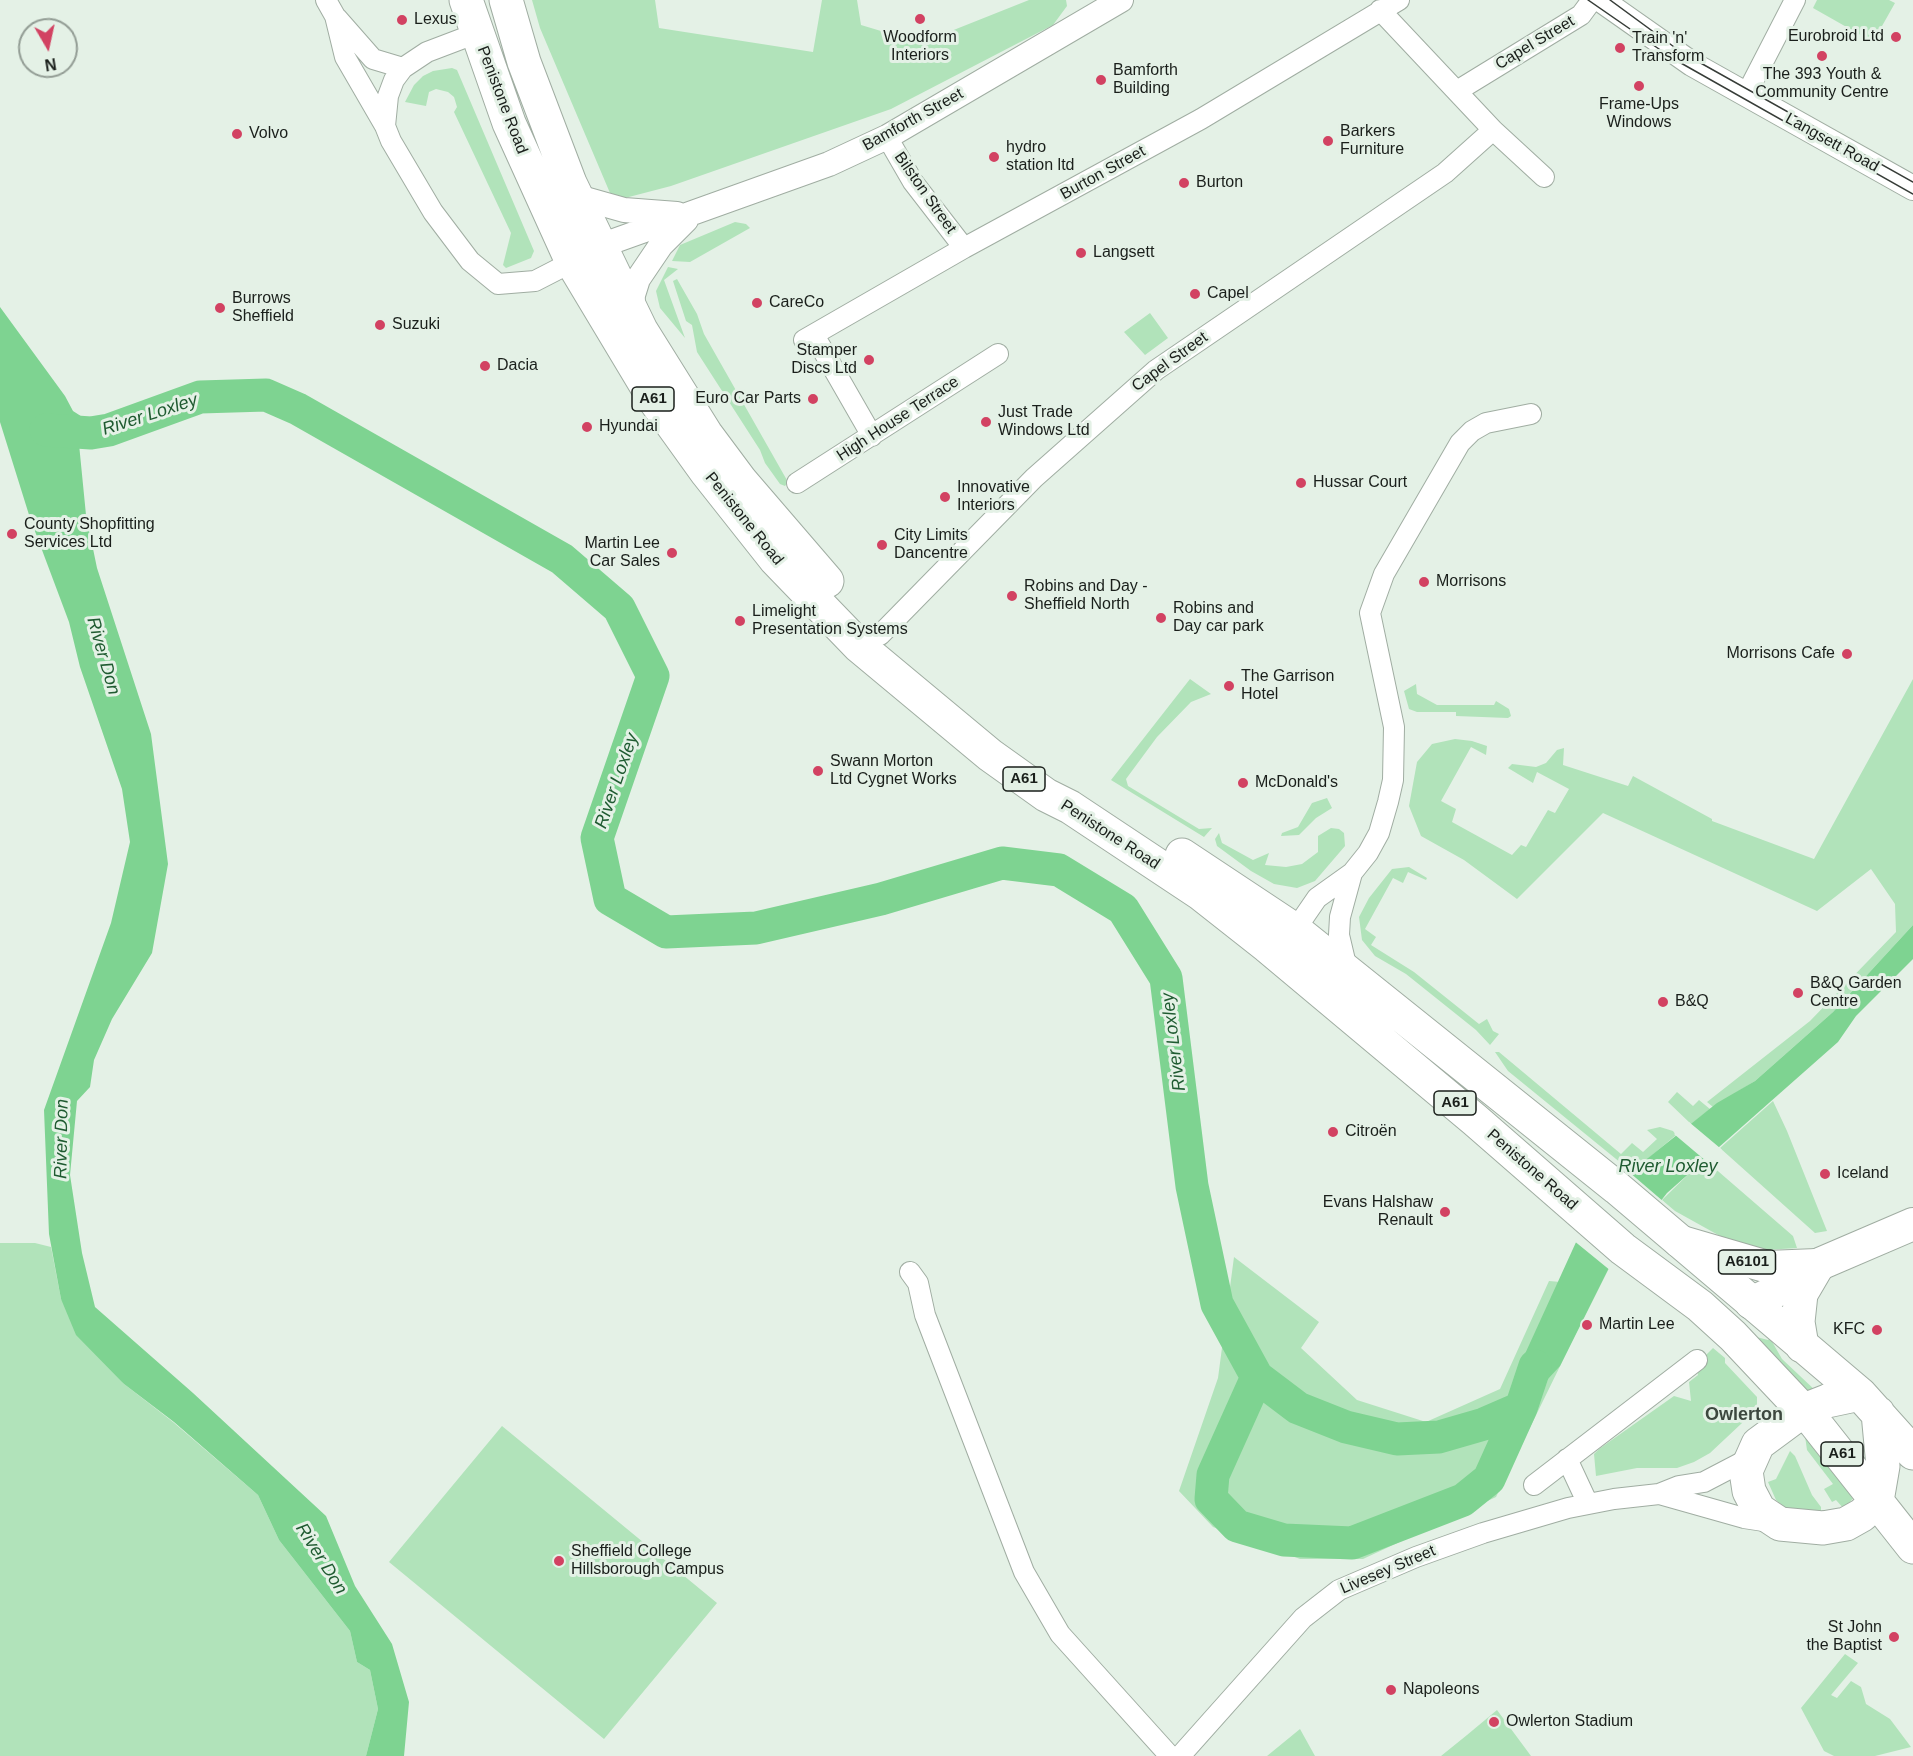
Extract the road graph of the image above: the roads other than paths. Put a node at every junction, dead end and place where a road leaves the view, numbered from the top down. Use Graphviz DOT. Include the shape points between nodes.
graph roads {
  1 [pos="466,0"];
  2 [pos="506,0"];
  3 [pos="1399,0"];
  4 [pos="1795,0"];
  5 [pos="1603,1"];
  6 [pos="1111,3"];
  7 [pos="330,8"];
  8 [pos="1380,10"];
  9 [pos="477,33"];
  10 [pos="519,48"];
  11 [pos="403,68"];
  12 [pos="1457,91"];
  13 [pos="1746,95"];
  14 [pos="385,126"];
  15 [pos="1493,130"];
  16 [pos="886,137"];
  17 [pos="1544,177"];
  18 [pos="1912,185"];
  19 [pos="578,198"];
  20 [pos="692,214"];
  21 [pos="600,246"];
  22 [pos="964,248"];
  23 [pos="561,268"];
  24 [pos="632,313"];
  25 [pos="998,354"];
  26 [pos="1531,414"];
  27 [pos="872,436"];
  28 [pos="797,483"];
  29 [pos="880,635"];
  30 [pos="1352,873"];
  31 [pos="1295,930"];
  32 [pos="1338,985"];
  33 [pos="1913,1224"];
  34 [pos="1678,1240"];
  35 [pos="1818,1265"];
  36 [pos="910,1272"];
  37 [pos="1751,1303"];
  38 [pos="1700,1306"];
  39 [pos="1802,1346"];
  40 [pos="1696,1360"];
  41 [pos="1804,1410"];
  42 [pos="1891,1425"];
  43 [pos="1750,1458"];
  44 [pos="1567,1459"];
  45 [pos="1534,1485"];
  46 [pos="1659,1494"];
  47 [pos="1877,1501"];
  48 [pos="1587,1504"];
  49 [pos="1780,1524"];
  50 [pos="1913,1547"];
  51 [pos="1170,1756"];
  52 [pos="1180,1756"];
  1 -- 9 [label="highway, Penistone Road / A61"];
  2 -- 10 [label="highway, Penistone Road / A61"];
  3 -- 8 [label="street, Burton Street"];
  4 -- 13 [label="street"];
  5 -- 12 [label="street, Capel Street"];
  5 -- 13 [label="street, Langsett Road" via="1657,42"];
  6 -- 16 [label="street, Bamforth Street"];
  7 -- 11 [label="street" via="373,59"];
  7 -- 14 [label="street" via="345,57"];
  8 -- 12 [label="street"];
  8 -- 22 [label="street, Burton Street" via="1201,119"];
  9 -- 10 [label="highway"];
  9 -- 11 [label="street" via="427,52"];
  9 -- 23 [label="highway, Penistone Road / A61"];
  10 -- 19 [label="highway, Penistone Road / A61"];
  11 -- 14 [label="street" via="388,96"];
  12 -- 15 [label="street"];
  13 -- 18 [label="street, Langsett Road"];
  14 -- 23 [label="street" via="433,212 459,249 492,280 498,284 535,281"];
  15 -- 17 [label="street"];
  15 -- 29 [label="street, Capel Street" via="1445,173 1156,370 1034,478"];
  16 -- 20 [label="street, Bamforth Street" via="829,164"];
  16 -- 22 [label="street, Bilston Street" via="913,182"];
  19 -- 20 [label="street, Bamforth Street" via="624,210"];
  19 -- 21 [label="highway, Penistone Road / A61"];
  20 -- 21 [label="street, Bamforth Street"];
  20 -- 24 [label="street, Bamforth Street" via="650,260 633,295"];
  21 -- 23 [label="highway"];
  21 -- 24 [label="highway, Penistone Road / A61"];
  22 -- 27 [label="street, Burton Street" via="809,337"];
  23 -- 32 [label="highway, Penistone Road / A61" via="706,473 775,559 859,646 990,755 1046,795 1070,807"];
  24 -- 29 [label="highway, Penistone Road / A61" via="706,434 741,481 808,562"];
  25 -- 27 [label="street, High House Terrace"];
  26 -- 30 [label="street" via="1486,423 1460,443 1377,592 1370,613 1393,713 1393,780 1379,833"];
  27 -- 28 [label="street, High House Terrace"];
  29 -- 31 [label="highway, Penistone Road / A61" via="950,698 1028,757"];
  30 -- 31 [label="street" via="1317,898"];
  30 -- 32 [label="street" via="1342,909"];
  31 -- 32 [label="highway" via="1295,947 1316,971"];
  32 -- 34 [label="highway, Penistone Road / A61" via="1617,1188"];
  32 -- 38 [label="highway, Penistone Road / A61" via="1590,1221"];
  33 -- 35 [label="main road"];
  34 -- 35 [label="main road, A6101" via="1768,1267"];
  34 -- 37 [label="highway, Penistone Road / A61"];
  35 -- 37 [label="main road, A6101" via="1791,1284"];
  35 -- 39 [label="highway" via="1801,1294 1798,1310"];
  36 -- 51 [label="street" via="918,1283 925,1315 1024,1572 1060,1634"];
  37 -- 38 [label="highway"];
  37 -- 39 [label="highway, Penistone Road / A61"];
  38 -- 41 [label="highway, Penistone Road / A61"];
  39 -- 42 [label="highway, Penistone Road / A61"];
  40 -- 44 [label="street"];
  41 -- 42 [label="highway" via="1827,1401"];
  41 -- 43 [label="highway" via="1770,1432"];
  41 -- 47 [label="highway, Penistone Road / A61"];
  42 -- 47 [label="highway"];
  43 -- 46 [label="street, Livesey Street" via="1716,1478"];
  43 -- 49 [label="highway" via="1746,1471 1752,1498 1759,1510"];
  44 -- 45 [label="street"];
  44 -- 48 [label="street"];
  46 -- 48 [label="street, Livesey Street"];
  46 -- 49 [label="street, Livesey Street"];
  47 -- 49 [label="highway" via="1846,1524 1823,1528"];
  47 -- 50 [label="highway, Penistone Road / A61"];
  48 -- 52 [label="street, Livesey Street" via="1451,1544 1339,1590 1303,1618"];
}
